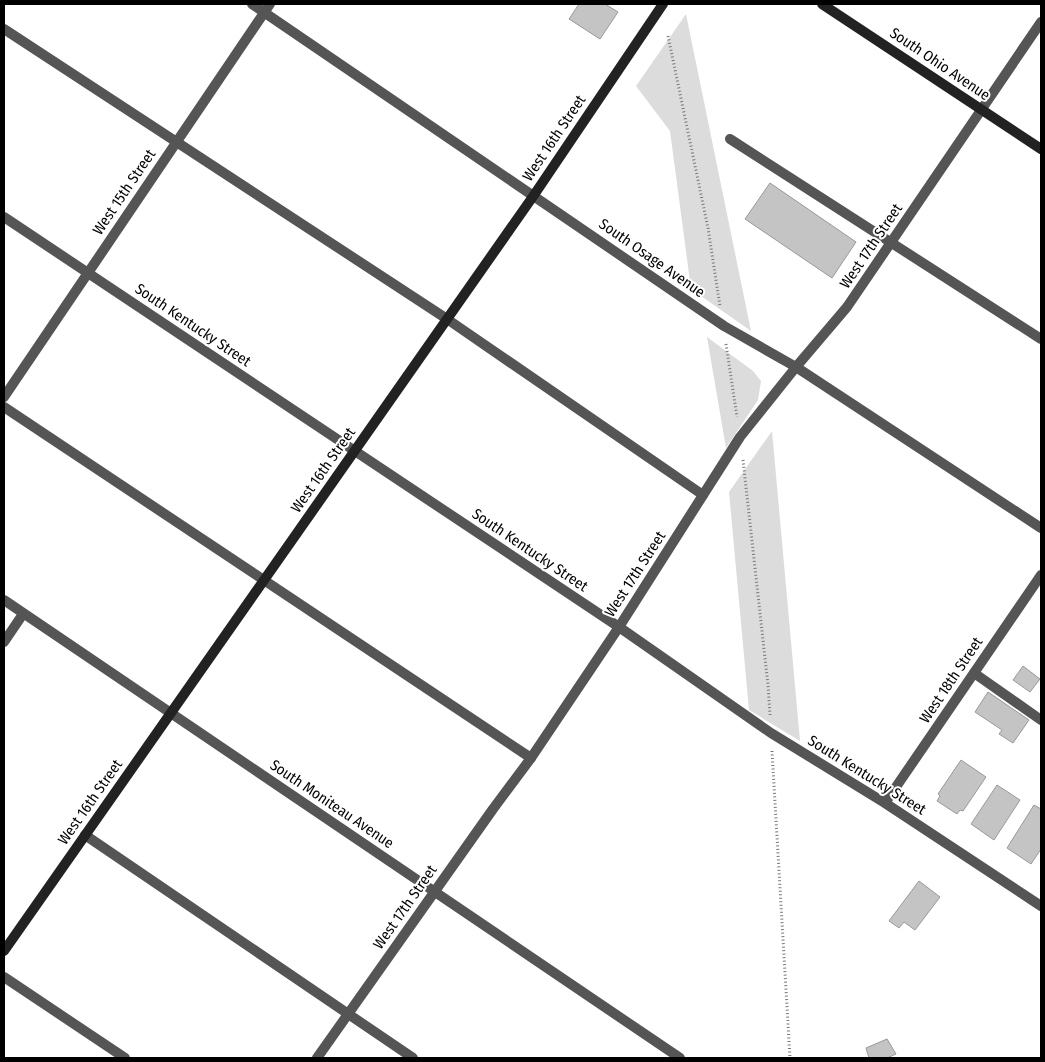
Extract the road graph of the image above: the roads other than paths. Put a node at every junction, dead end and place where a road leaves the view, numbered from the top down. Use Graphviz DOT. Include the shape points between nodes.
graph roads {
  1 [pos="252,4"];
  2 [pos="663,4"];
  3 [pos="822,4"];
  4 [pos="268,8"];
  5 [pos="1041,22"];
  6 [pos="4,29"];
  7 [pos="982,110"];
  8 [pos="730,139"];
  9 [pos="176,142"];
  10 [pos="1041,149"];
  11 [pos="534,195"];
  12 [pos="4,217"];
  13 [pos="891,243"];
  14 [pos="88,273"];
  15 [pos="447,319"];
  16 [pos="1041,339"];
  17 [pos="796,367"];
  18 [pos="4,397"];
  19 [pos="4,407"];
  20 [pos="355,450"];
  21 [pos="703,495"];
  22 [pos="1041,528"];
  23 [pos="1041,574"];
  24 [pos="264,580"];
  25 [pos="4,600"];
  26 [pos="24,614"];
  27 [pos="619,627"];
  28 [pos="4,642"];
  29 [pos="974,673"];
  30 [pos="171,713"];
  31 [pos="1041,720"];
  32 [pos="531,758"];
  33 [pos="885,803"];
  34 [pos="85,835"];
  35 [pos="434,892"];
  36 [pos="1041,906"];
  37 [pos="4,951"];
  38 [pos="4,977"];
  39 [pos="348,1014"];
  40 [pos="125,1058"];
  41 [pos="317,1058"];
  42 [pos="413,1058"];
  43 [pos="680,1058"];
  1 -- 4 [label="street, South Osage Avenue"];
  2 -- 11 [label="main road, West 16th Street"];
  3 -- 7 [label="main road, South Ohio Avenue"];
  4 -- 9 [label="street, West 15th Street"];
  4 -- 11 [label="street, South Osage Avenue"];
  5 -- 7 [label="street, West 17th Street"];
  6 -- 9 [label="street"];
  7 -- 10 [label="main road, South Ohio Avenue"];
  7 -- 13 [label="street, West 17th Street"];
  8 -- 13 [label="street"];
  9 -- 14 [label="street, West 15th Street"];
  9 -- 15 [label="street"];
  11 -- 15 [label="main road, West 16th Street"];
  11 -- 17 [label="street, South Osage Avenue" via="724,326"];
  12 -- 14 [label="street, South Kentucky Street"];
  13 -- 16 [label="street"];
  13 -- 17 [label="street, West 17th Street" via="847,307"];
  14 -- 18 [label="street, West 15th Street"];
  14 -- 20 [label="street, South Kentucky Street"];
  15 -- 20 [label="main road, West 16th Street"];
  15 -- 21 [label="street"];
  17 -- 21 [label="street, West 17th Street" via="740,437"];
  17 -- 22 [label="street, South Osage Avenue"];
  19 -- 24 [label="street"];
  20 -- 24 [label="main road, West 16th Street"];
  20 -- 27 [label="street, South Kentucky Street"];
  21 -- 27 [label="street, West 17th Street"];
  23 -- 29 [label="street, West 18th Street"];
  24 -- 30 [label="main road, West 16th Street"];
  24 -- 32 [label="street"];
  25 -- 26 [label="street, South Moniteau Avenue"];
  26 -- 28 [label="street"];
  26 -- 30 [label="street, South Moniteau Avenue"];
  27 -- 32 [label="street, West 17th Street"];
  27 -- 33 [label="street, South Kentucky Street" via="771,733"];
  29 -- 31 [label="street"];
  29 -- 33 [label="street, West 18th Street"];
  30 -- 34 [label="main road, West 16th Street"];
  30 -- 35 [label="street, South Moniteau Avenue"];
  32 -- 35 [label="street, West 17th Street"];
  33 -- 36 [label="street, South Kentucky Street"];
  34 -- 37 [label="main road, West 16th Street"];
  34 -- 39 [label="street"];
  35 -- 39 [label="street, West 17th Street"];
  35 -- 43 [label="street, South Moniteau Avenue"];
  38 -- 40 [label="street"];
  39 -- 41 [label="street, West 17th Street"];
  39 -- 42 [label="street"];
}
